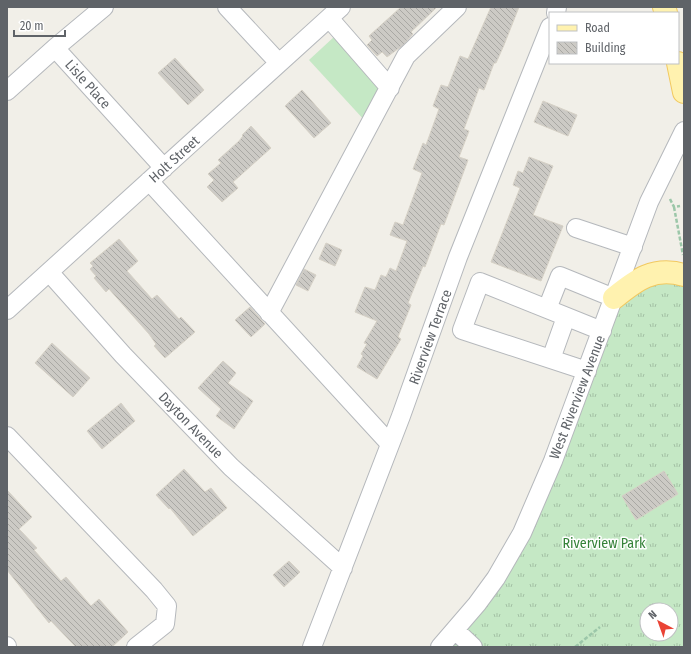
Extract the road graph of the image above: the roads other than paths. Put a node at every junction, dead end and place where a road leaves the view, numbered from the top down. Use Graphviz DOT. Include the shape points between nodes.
graph roads {
  1 [pos="104,7"];
  2 [pos="227,7"];
  3 [pos="457,7"];
  4 [pos="335,13"];
  5 [pos="549,30"];
  6 [pos="55,48"];
  7 [pos="279,64"];
  8 [pos="678,64"];
  9 [pos="390,88"];
  10 [pos="7,92"];
  11 [pos="684,92"];
  12 [pos="684,131"];
  13 [pos="164,168"];
  14 [pos="149,181"];
  15 [pos="576,228"];
  16 [pos="633,247"];
  17 [pos="49,272"];
  18 [pos="684,275"];
  19 [pos="614,298"];
  20 [pos="547,308"];
  21 [pos="7,310"];
  22 [pos="269,313"];
  23 [pos="566,316"];
  24 [pos="602,331"];
  25 [pos="551,359"];
  26 [pos="587,371"];
  27 [pos="7,436"];
  28 [pos="390,444"];
  29 [pos="343,568"];
  30 [pos="455,630"];
  31 [pos="136,647"];
  32 [pos="312,647"];
  33 [pos="440,647"];
  34 [pos="473,647"];
  1 -- 6 [label="street"];
  2 -- 7 [label="street"];
  3 -- 9 [label="street" via="406,56"];
  4 -- 7 [label="street, Holt Street"];
  4 -- 9 [label="street"];
  5 -- 28 [label="street, Riverview Terrace" via="458,257"];
  6 -- 10 [label="street, Lisle Place"];
  6 -- 13 [label="street, Lisle Place"];
  7 -- 13 [label="street, Holt Street"];
  8 -- 11 [label="main road"];
  9 -- 22 [label="street"];
  12 -- 16 [label="street, West Riverview Avenue" via="649,202"];
  13 -- 14 [label="street, Holt Street"];
  14 -- 17 [label="street, Holt Street"];
  14 -- 22 [label="street"];
  15 -- 16 [label="street"];
  16 -- 19 [label="street, West Riverview Avenue"];
  17 -- 21 [label="street, Holt Street"];
  17 -- 29 [label="street, Dayton Avenue" via="123,355 231,467"];
  18 -- 19 [label="main road" via="652,273"];
  19 -- 20 [label="street" via="560,276"];
  19 -- 24 [label="street, West Riverview Avenue"];
  20 -- 23 [label="street"];
  20 -- 25 [label="street" via="480,282 462,330"];
  22 -- 28 [label="street"];
  23 -- 24 [label="street"];
  23 -- 25 [label="street"];
  24 -- 26 [label="street, West Riverview Avenue"];
  25 -- 26 [label="street"];
  26 -- 30 [label="street, West Riverview Avenue" via="539,498 522,533 496,578"];
  27 -- 31 [label="street" via="167,606 165,624"];
  28 -- 29 [label="street, Riverview Terrace"];
  29 -- 32 [label="street, Riverview Terrace"];
  30 -- 33 [label="street, West Riverview Avenue"];
  30 -- 34 [label="street"];
}
